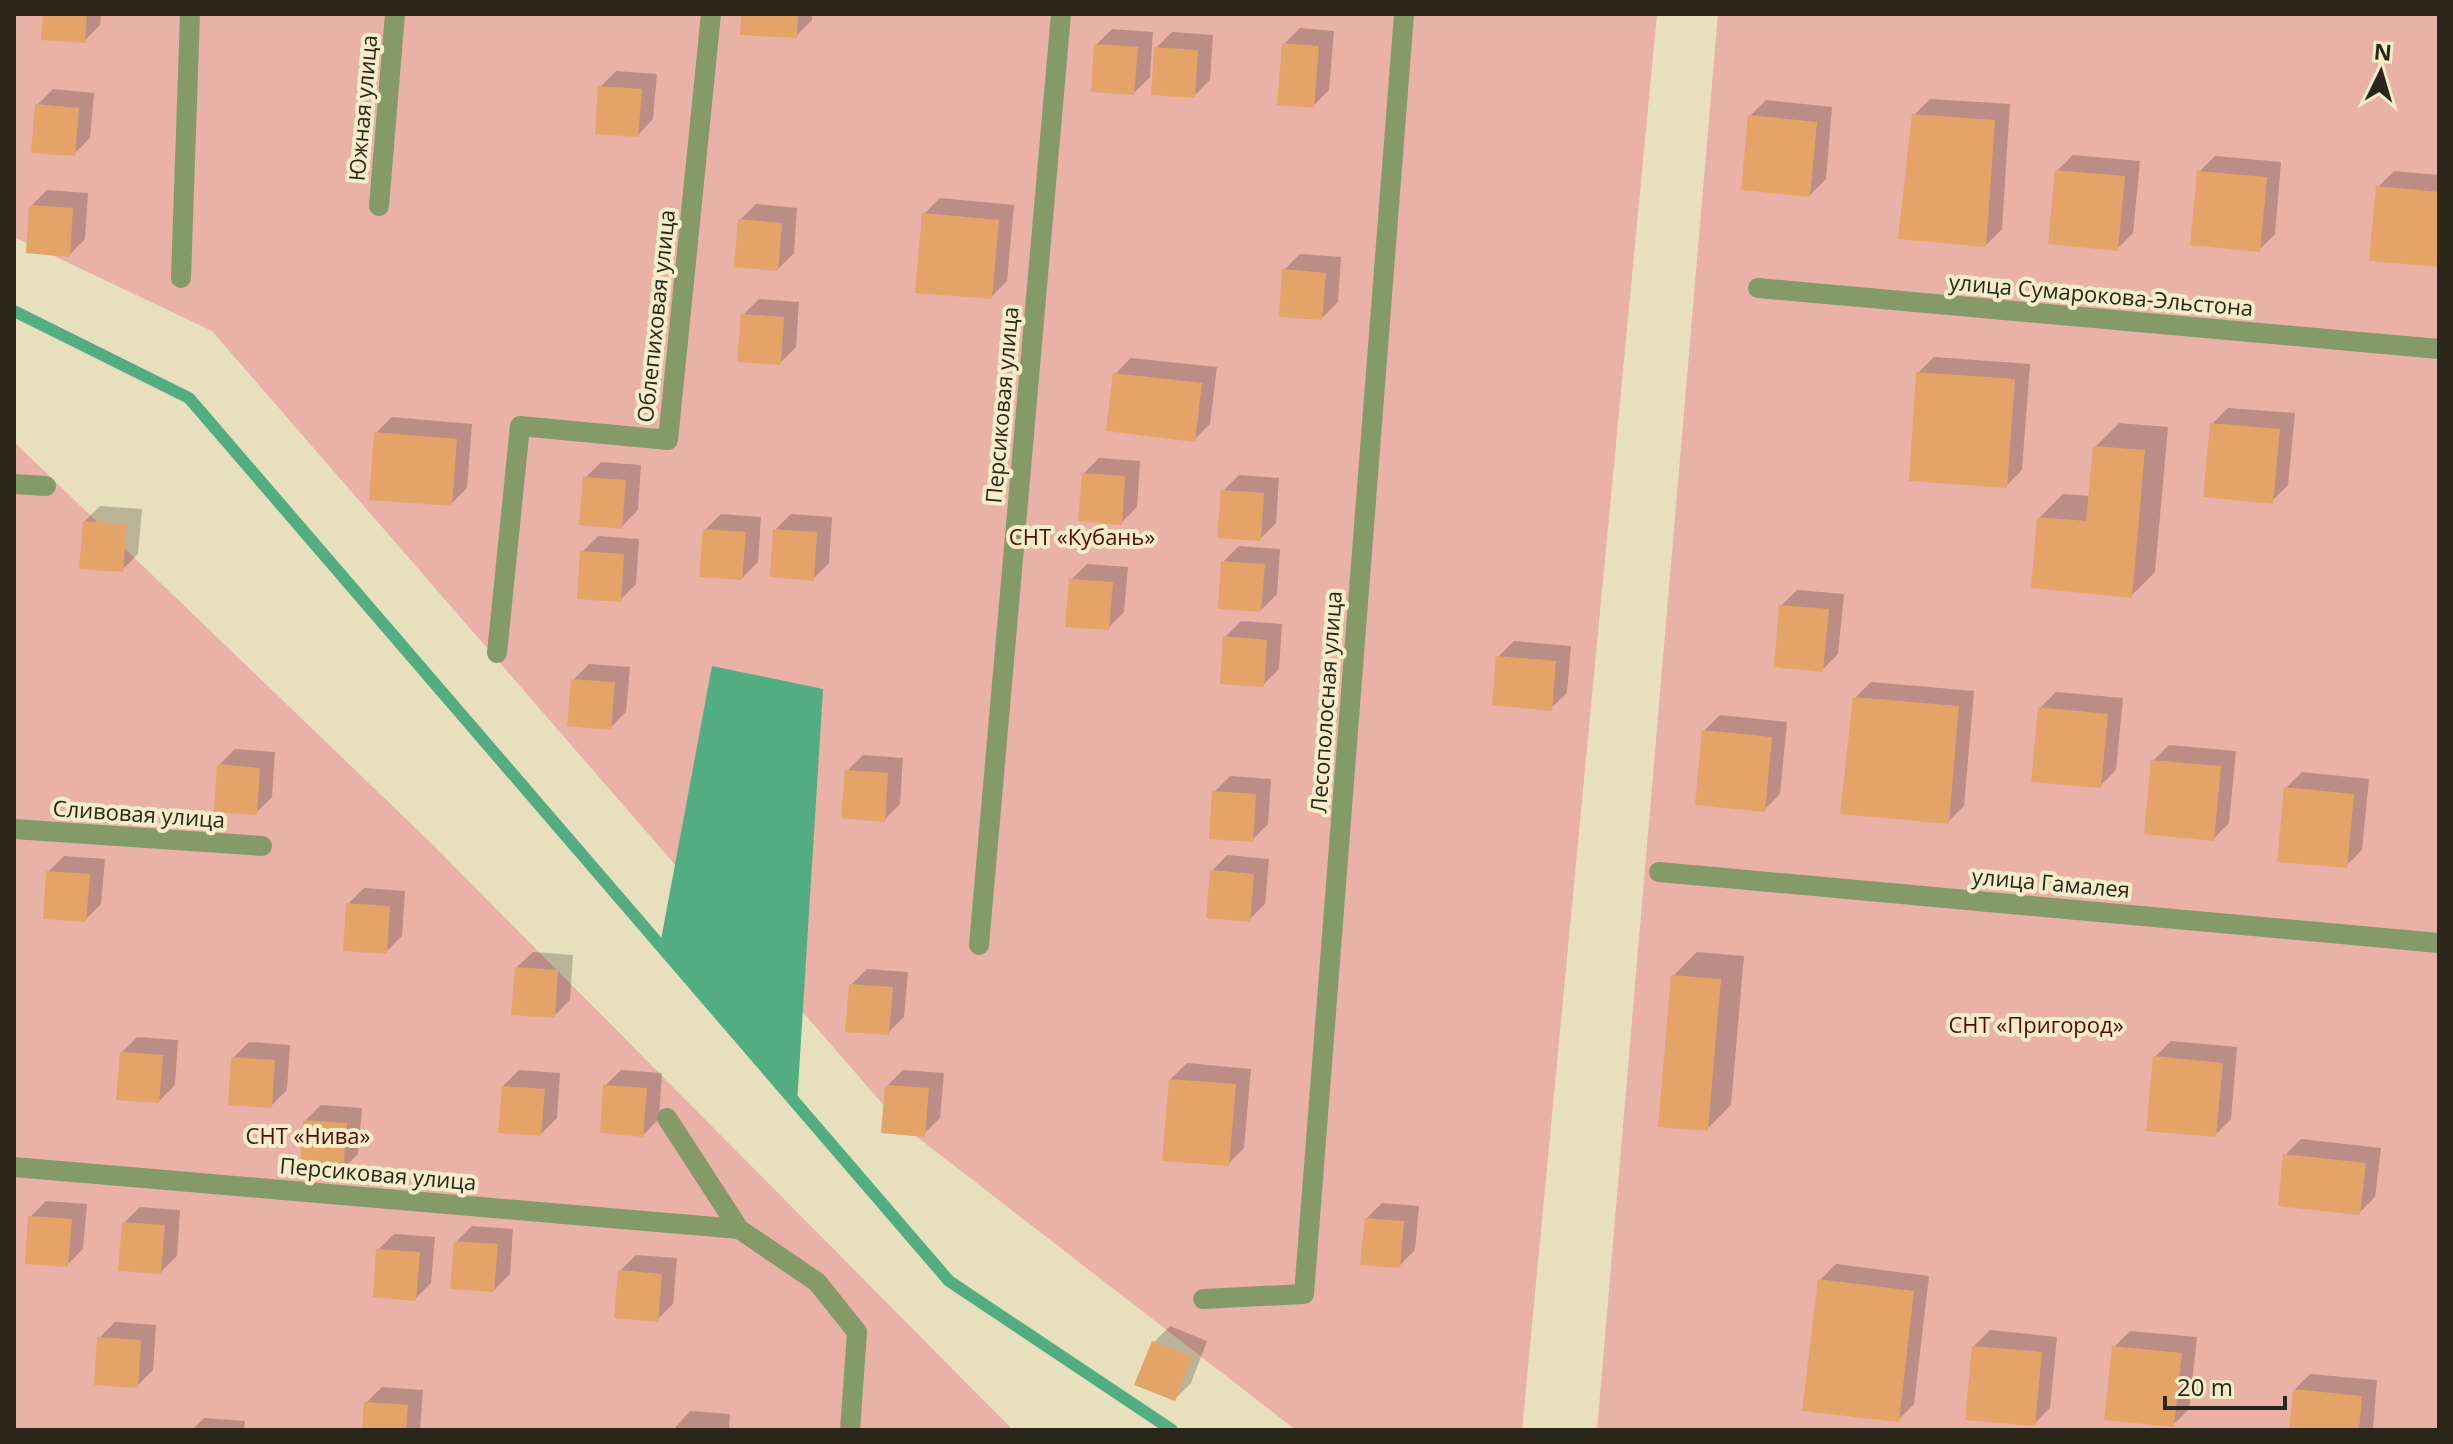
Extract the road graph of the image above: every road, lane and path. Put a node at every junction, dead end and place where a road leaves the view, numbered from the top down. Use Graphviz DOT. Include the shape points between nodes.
graph roads {
  1 [pos="190,14"];
  2 [pos="395,14"];
  3 [pos="711,14"];
  4 [pos="1061,14"];
  5 [pos="1404,14"];
  6 [pos="379,206"];
  7 [pos="181,278"];
  8 [pos="1758,288"];
  9 [pos="2439,349"];
  10 [pos="14,484"];
  11 [pos="46,486"];
  12 [pos="497,653"];
  13 [pos="14,829"];
  14 [pos="262,846"];
  15 [pos="1659,872"];
  16 [pos="2439,943"];
  17 [pos="979,945"];
  18 [pos="667,1118"];
  19 [pos="14,1167"];
  20 [pos="739,1229"];
  21 [pos="1203,1299"];
  22 [pos="850,1430"];
  1 -- 7 [label="street"];
  2 -- 6 [label="street, Южная улица"];
  3 -- 12 [label="street, Облепиховая улица" via="668,440 520,426"];
  4 -- 17 [label="street, Персиковая улица"];
  5 -- 21 [label="street, Лесополосная улица" via="1304,1294"];
  8 -- 9 [label="street, улица Сумарокова-Эльстона"];
  10 -- 11 [label="street"];
  13 -- 14 [label="street, Сливовая улица"];
  15 -- 16 [label="street, улица Гамалея"];
  18 -- 20 [label="street"];
  19 -- 20 [label="street, Персиковая улица"];
  20 -- 22 [label="street" via="817,1282 857,1332"];
}
